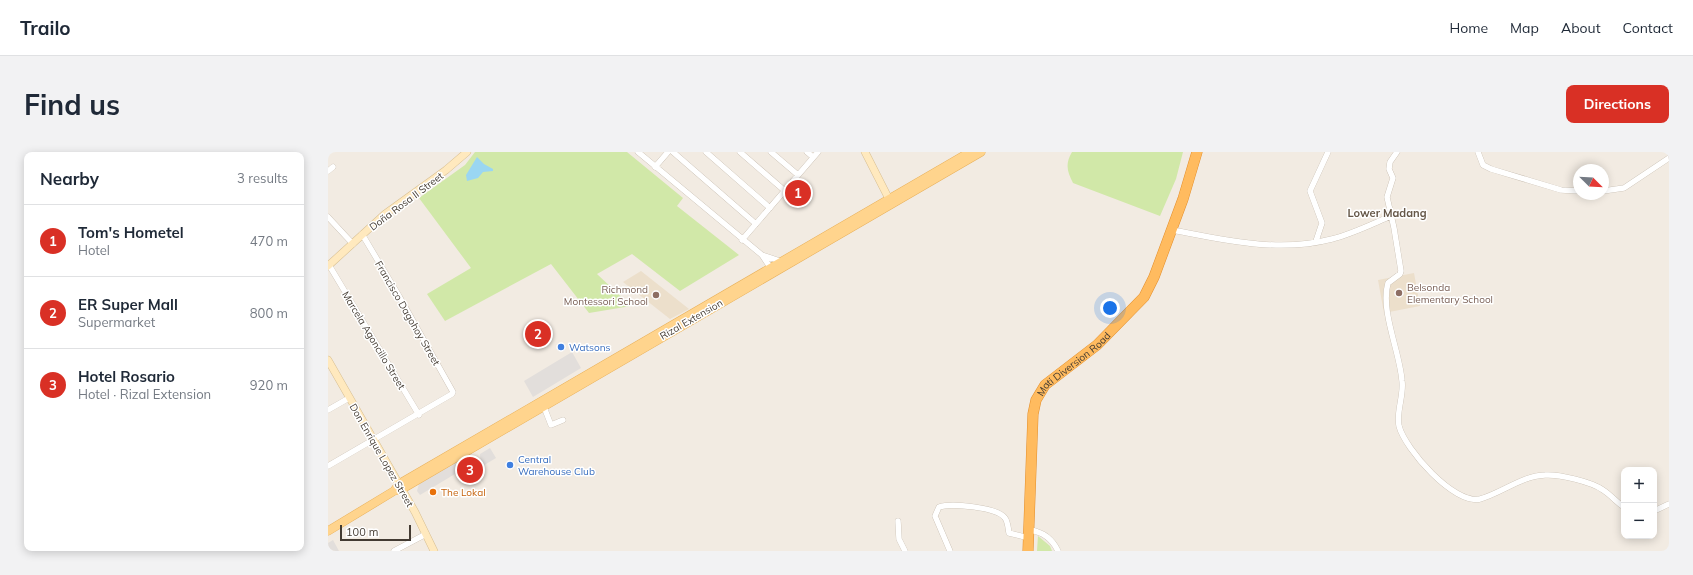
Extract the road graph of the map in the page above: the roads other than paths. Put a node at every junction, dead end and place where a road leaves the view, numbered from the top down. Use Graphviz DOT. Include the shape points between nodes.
graph roads {
  1 [pos="467,152"];
  2 [pos="638,152"];
  3 [pos="668,152"];
  4 [pos="672,152"];
  5 [pos="706,152"];
  6 [pos="740,152"];
  7 [pos="771,152"];
  8 [pos="807,152"];
  9 [pos="818,152"];
  10 [pos="865,152"];
  11 [pos="981,152"];
  12 [pos="1197,152"];
  13 [pos="1328,152"];
  14 [pos="1397,152"];
  15 [pos="1478,152"];
  16 [pos="965,153"];
  17 [pos="813,157"];
  18 [pos="1669,158"];
  19 [pos="655,167"];
  20 [pos="798,175"];
  21 [pos="1609,190"];
  22 [pos="785,191"];
  23 [pos="1573,191"];
  24 [pos="890,201"];
  25 [pos="770,208"];
  26 [pos="1391,216"];
  27 [pos="328,217"];
  28 [pos="756,224"];
  29 [pos="1172,230"];
  30 [pos="362,234"];
  31 [pos="742,240"];
  32 [pos="1316,242"];
  33 [pos="353,244"];
  34 [pos="762,255"];
  35 [pos="782,263"];
  36 [pos="329,266"];
  37 [pos="772,269"];
  38 [pos="328,360"];
  39 [pos="349,398"];
  40 [pos="544,407"];
  41 [pos="328,410"];
  42 [pos="419,415"];
  43 [pos="563,420"];
  44 [pos="374,440"];
  45 [pos="328,466"];
  46 [pos="398,488"];
  47 [pos="1669,504"];
  48 [pos="1621,505"];
  49 [pos="1657,510"];
  50 [pos="898,521"];
  51 [pos="328,531"];
  52 [pos="426,534"];
  53 [pos="1030,534"];
  54 [pos="394,551"];
  55 [pos="434,551"];
  56 [pos="905,551"];
  57 [pos="950,551"];
  58 [pos="1028,551"];
  59 [pos="1058,551"];
  1 -- 30 [label="street, Doña Rosa II Street"];
  2 -- 19 [label="street"];
  3 -- 19 [label="street"];
  4 -- 28 [label="street"];
  5 -- 25 [label="street"];
  6 -- 22 [label="street"];
  7 -- 20 [label="street"];
  8 -- 17 [label="street"];
  9 -- 17 [label="street"];
  10 -- 24 [label="street"];
  11 -- 24 [label="main road, Rizal Extension"];
  12 -- 29 [label="highway, Mati Diversion Road"];
  13 -- 32 [label="street" via="1310,191 1322,223"];
  14 -- 26 [label="street" via="1390,162 1389,169 1393,178 1387,197"];
  15 -- 23 [label="street" via="1483,165 1491,169 1562,190"];
  16 -- 24 [label="main road, Rizal Extension"];
  17 -- 20 [label="street"];
  18 -- 21 [label="street" via="1624,188"];
  19 -- 31 [label="street"];
  20 -- 22 [label="street"];
  22 -- 25 [label="street"];
  24 -- 35 [label="main road, Rizal Extension"];
  25 -- 28 [label="street"];
  26 -- 32 [label="street" via="1332,239"];
  26 -- 48 [label="street" via="1401,271 1388,283 1386,297 1402,379 1399,425 1418,460 1458,494 1474,500 1522,480 1546,475 1594,485"];
  27 -- 33 [label="street"];
  28 -- 31 [label="street"];
  29 -- 32 [label="street" via="1267,246"];
  29 -- 53 [label="highway, Mati Diversion Road" via="1144,297 1097,345 1040,391 1033,414"];
  30 -- 33 [label="street, Doña Rosa II Street"];
  30 -- 42 [label="street, Francisco Dagohoy Street" via="453,392"];
  31 -- 34 [label="street"];
  33 -- 36 [label="street, Doña Rosa II Street"];
  34 -- 35 [label="street"];
  34 -- 37 [label="street"];
  35 -- 37 [label="main road, Rizal Extension"];
  36 -- 42 [label="street, Marcela Agoncillo Street"];
  37 -- 40 [label="main road, Rizal Extension"];
  37 -- 46 [label="main road, Rizal Extension"];
  38 -- 39 [label="street, Don Enrique Lopez Street"];
  39 -- 41 [label="street"];
  39 -- 44 [label="street, Don Enrique Lopez Street"];
  40 -- 43 [label="street" via="551,425"];
  40 -- 46 [label="main road, Rizal Extension"];
  42 -- 44 [label="street"];
  44 -- 45 [label="street"];
  44 -- 46 [label="street, Don Enrique Lopez Street"];
  46 -- 51 [label="main road"];
  46 -- 52 [label="street, Don Enrique Lopez Street"];
  47 -- 49 [label="street"];
  50 -- 56 [label="street" via="899,539"];
  52 -- 54 [label="street"];
  52 -- 55 [label="street, Don Enrique Lopez Street"];
  53 -- 57 [label="street" via="1009,533 1007,522 1002,515 970,506 939,507 935,516"];
  53 -- 58 [label="highway, Mati Diversion Road"];
  53 -- 59 [label="street" via="1044,534 1051,539"];
}
